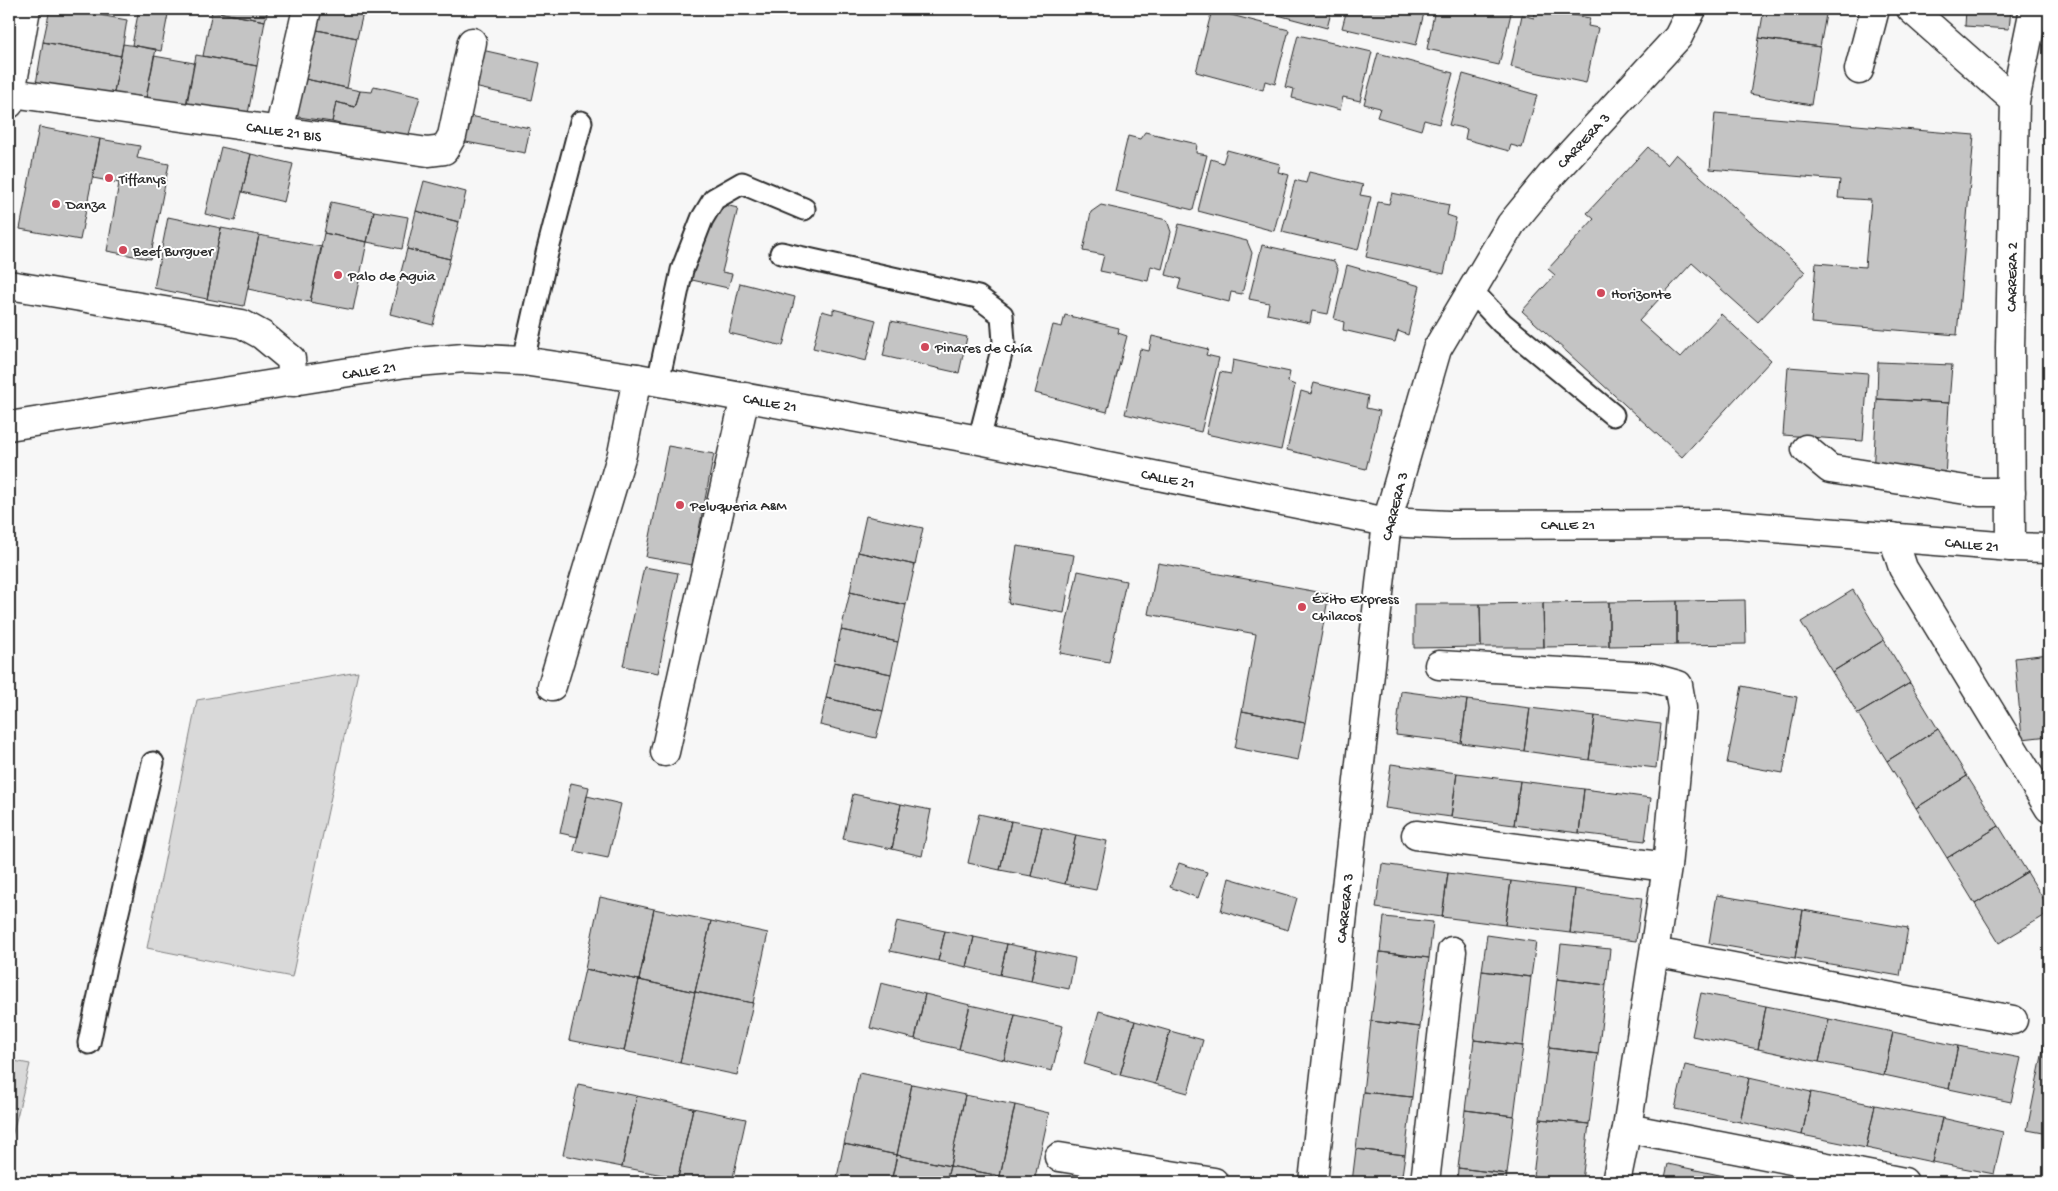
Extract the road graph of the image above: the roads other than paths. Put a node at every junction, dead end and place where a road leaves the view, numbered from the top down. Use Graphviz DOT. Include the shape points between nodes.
graph roads {
  1 [pos="26,9"];
  2 [pos="307,9"];
  3 [pos="1692,9"];
  4 [pos="1874,9"];
  5 [pos="1911,9"];
  6 [pos="2034,9"];
  7 [pos="472,42"];
  8 [pos="1859,70"];
  9 [pos="10,98"];
  10 [pos="2015,101"];
  11 [pos="581,122"];
  12 [pos="279,131"];
  13 [pos="804,209"];
  14 [pos="781,253"];
  15 [pos="9,285"];
  16 [pos="1471,290"];
  17 [pos="523,361"];
  18 [pos="648,380"];
  19 [pos="293,382"];
  20 [pos="746,397"];
  21 [pos="1613,415"];
  22 [pos="9,426"];
  23 [pos="979,440"];
  24 [pos="1806,449"];
  25 [pos="2012,492"];
  26 [pos="1387,522"];
  27 [pos="1893,537"];
  28 [pos="2011,547"];
  29 [pos="2049,548"];
  30 [pos="1439,665"];
  31 [pos="552,686"];
  32 [pos="665,752"];
  33 [pos="154,763"];
  34 [pos="2049,808"];
  35 [pos="1416,835"];
  36 [pos="1667,867"];
  37 [pos="1452,951"];
  38 [pos="1654,952"];
  39 [pos="2012,1020"];
  40 [pos="90,1043"];
  41 [pos="1627,1128"];
  42 [pos="1059,1157"];
  43 [pos="1214,1182"];
  44 [pos="1313,1182"];
  45 [pos="1425,1182"];
  46 [pos="1616,1182"];
  47 [pos="1904,1182"];
  1 -- 9 [label="street"];
  2 -- 12 [label="street"];
  3 -- 16 [label="street, CARRERA 3" via="1678,37 1553,173 1511,224"];
  4 -- 8 [label="street"];
  5 -- 10 [label="street"];
  6 -- 10 [label="street, CARRERA 2"];
  7 -- 12 [label="street, CALLE 21 BIS" via="452,136 444,150 428,152"];
  9 -- 12 [label="street, CALLE 21 BIS"];
  10 -- 25 [label="street, CARRERA 2" via="2010,348"];
  11 -- 17 [label="lane"];
  13 -- 18 [label="lane" via="742,183 714,199 702,219 682,270 665,357"];
  14 -- 23 [label="lane" via="978,297 1002,315 1004,342"];
  15 -- 19 [label="street" via="242,324 262,335 291,359"];
  16 -- 21 [label="lane" via="1502,323"];
  16 -- 26 [label="street, CARRERA 3" via="1437,349"];
  17 -- 18 [label="street, CALLE 21"];
  17 -- 19 [label="street, CALLE 21" via="464,358 406,363"];
  18 -- 20 [label="street, CALLE 21"];
  18 -- 31 [label="street" via="622,454"];
  19 -- 22 [label="street, CALLE 21"];
  20 -- 23 [label="street, CALLE 21"];
  20 -- 32 [label="street"];
  23 -- 26 [label="street, CALLE 21"];
  24 -- 25 [label="street" via="1830,469 1979,492"];
  25 -- 28 [label="street, CARRERA 2"];
  26 -- 27 [label="street, CALLE 21" via="1448,525 1723,524"];
  26 -- 44 [label="street, CARRERA 3"];
  27 -- 28 [label="street, CALLE 21"];
  27 -- 34 [label="street" via="1903,568"];
  28 -- 29 [label="street, CALLE 21"];
  30 -- 36 [label="street" via="1648,678 1678,685 1682,708"];
  33 -- 40 [label="lane" via="105,966"];
  35 -- 36 [label="street"];
  36 -- 38 [label="street"];
  37 -- 45 [label="street"];
  38 -- 39 [label="street"];
  38 -- 41 [label="street"];
  41 -- 46 [label="street"];
  41 -- 47 [label="street"];
  42 -- 43 [label="street"];
}
